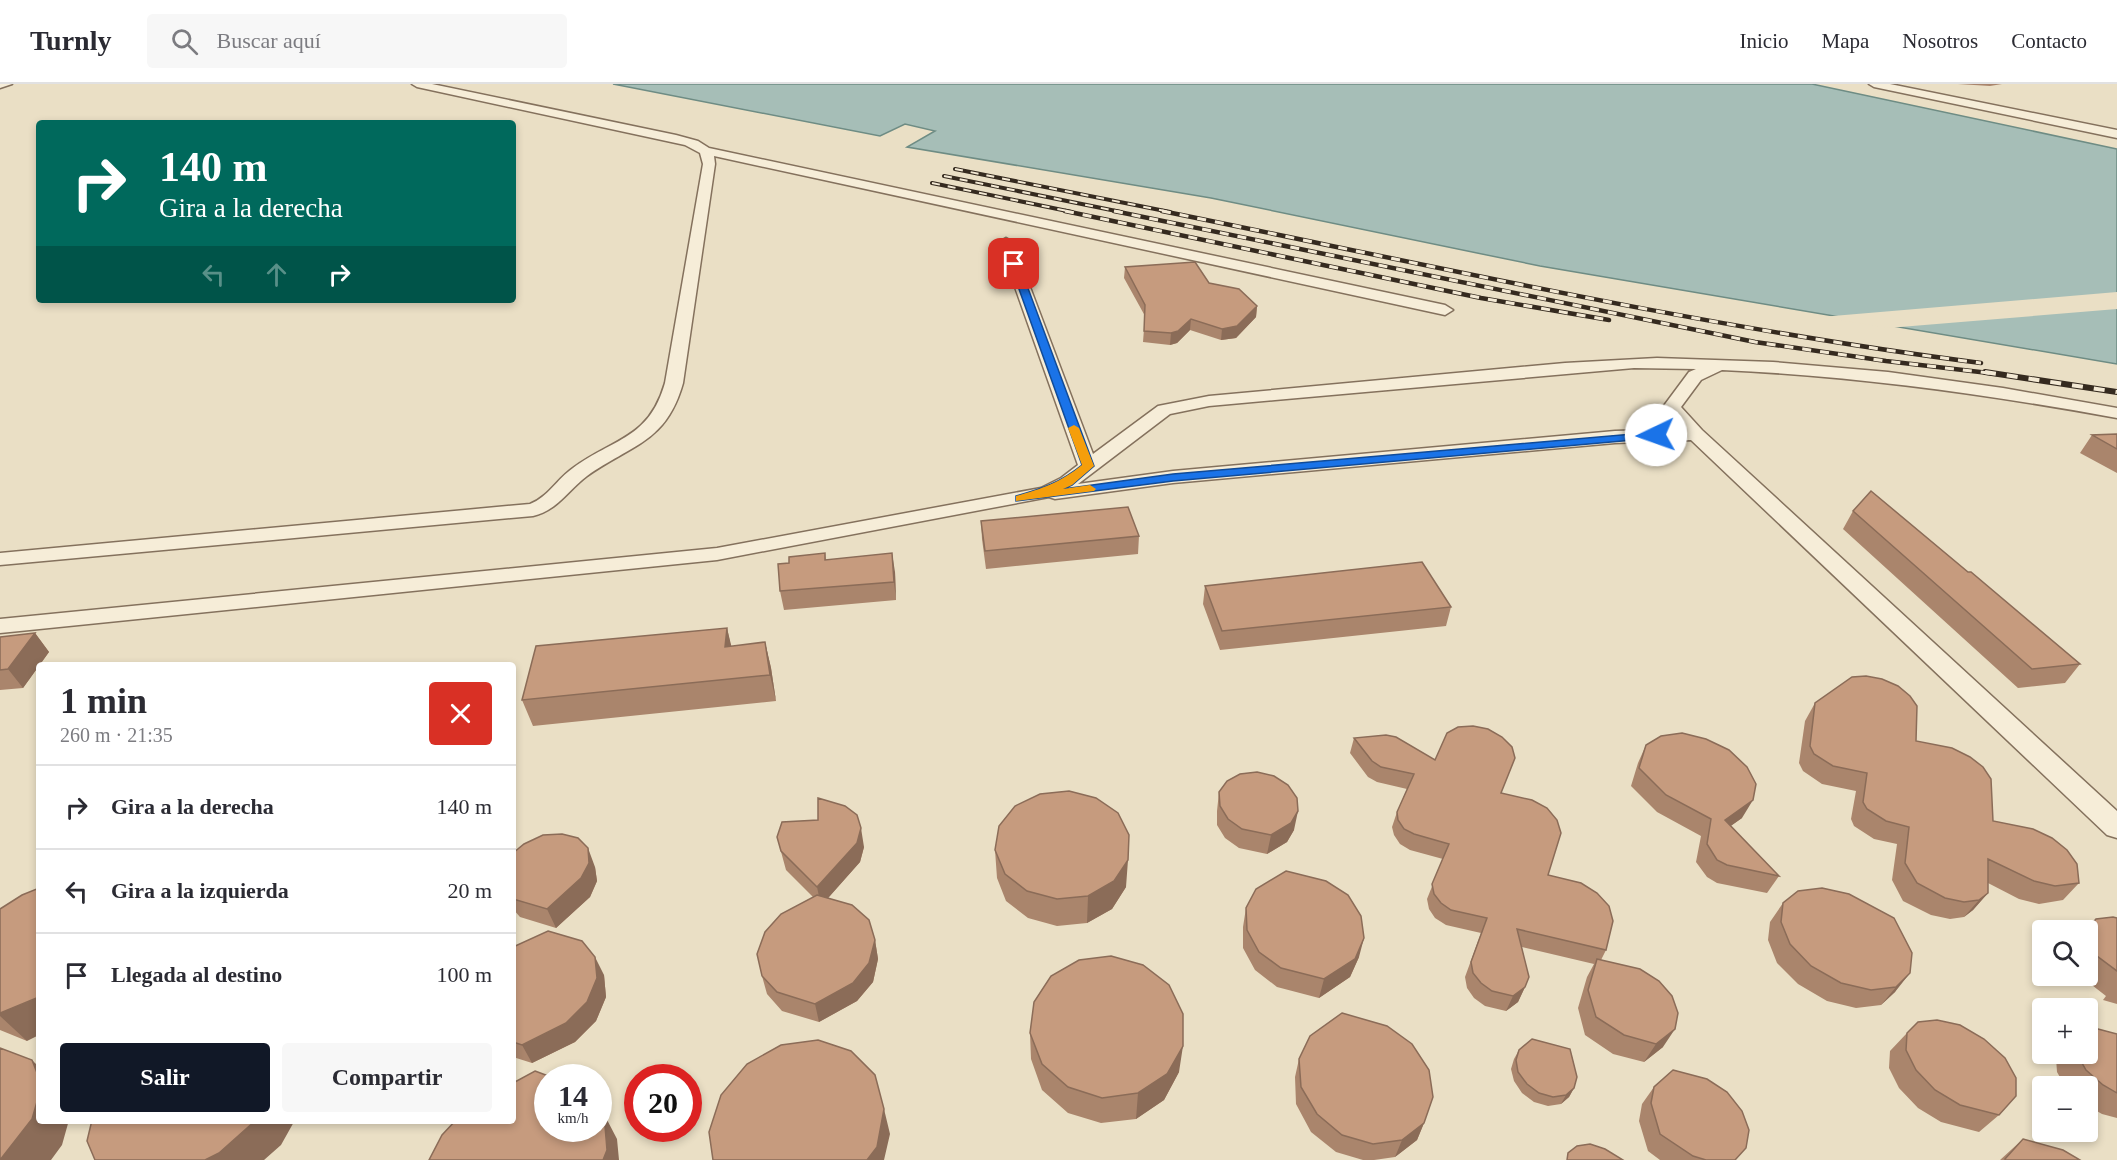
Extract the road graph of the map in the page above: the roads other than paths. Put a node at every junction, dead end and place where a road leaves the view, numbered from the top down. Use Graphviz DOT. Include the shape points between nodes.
graph roads {
  1 [pos="7,84"];
  2 [pos="417,84"];
  3 [pos="1874,84"];
  4 [pos="1919,84"];
  5 [pos="0,85"];
  6 [pos="2117,124"];
  7 [pos="2117,134"];
  8 [pos="707,151"];
  9 [pos="1006,242"];
  10 [pos="1445,310"];
  11 [pos="1717,366"];
  12 [pos="2117,413"];
  13 [pos="1696,434"];
  14 [pos="1088,466"];
  15 [pos="1021,498"];
  16 [pos="0,559"];
  17 [pos="0,626"];
  18 [pos="2117,827"];
  1 -- 5 [label="lane"];
  2 -- 8 [label="lane" via="676,139"];
  3 -- 7 [label="lane"];
  4 -- 6 [label="lane"];
  8 -- 10 [label="lane"];
  8 -- 16 [label="lane" via="709,164 668,407 650,429 580,472 542,508"];
  9 -- 14 [label="lane"];
  11 -- 12 [label="lane" via="1890,378"];
  11 -- 13 [label="lane" via="1695,375 1672,407"];
  11 -- 14 [label="lane" via="1613,364 1189,403 1149,419"];
  13 -- 15 [label="lane" via="1615,437 1173,477"];
  13 -- 18 [label="lane"];
  14 -- 15 [label="lane" via="1068,482"];
  15 -- 17 [label="lane" via="717,554"];
}
